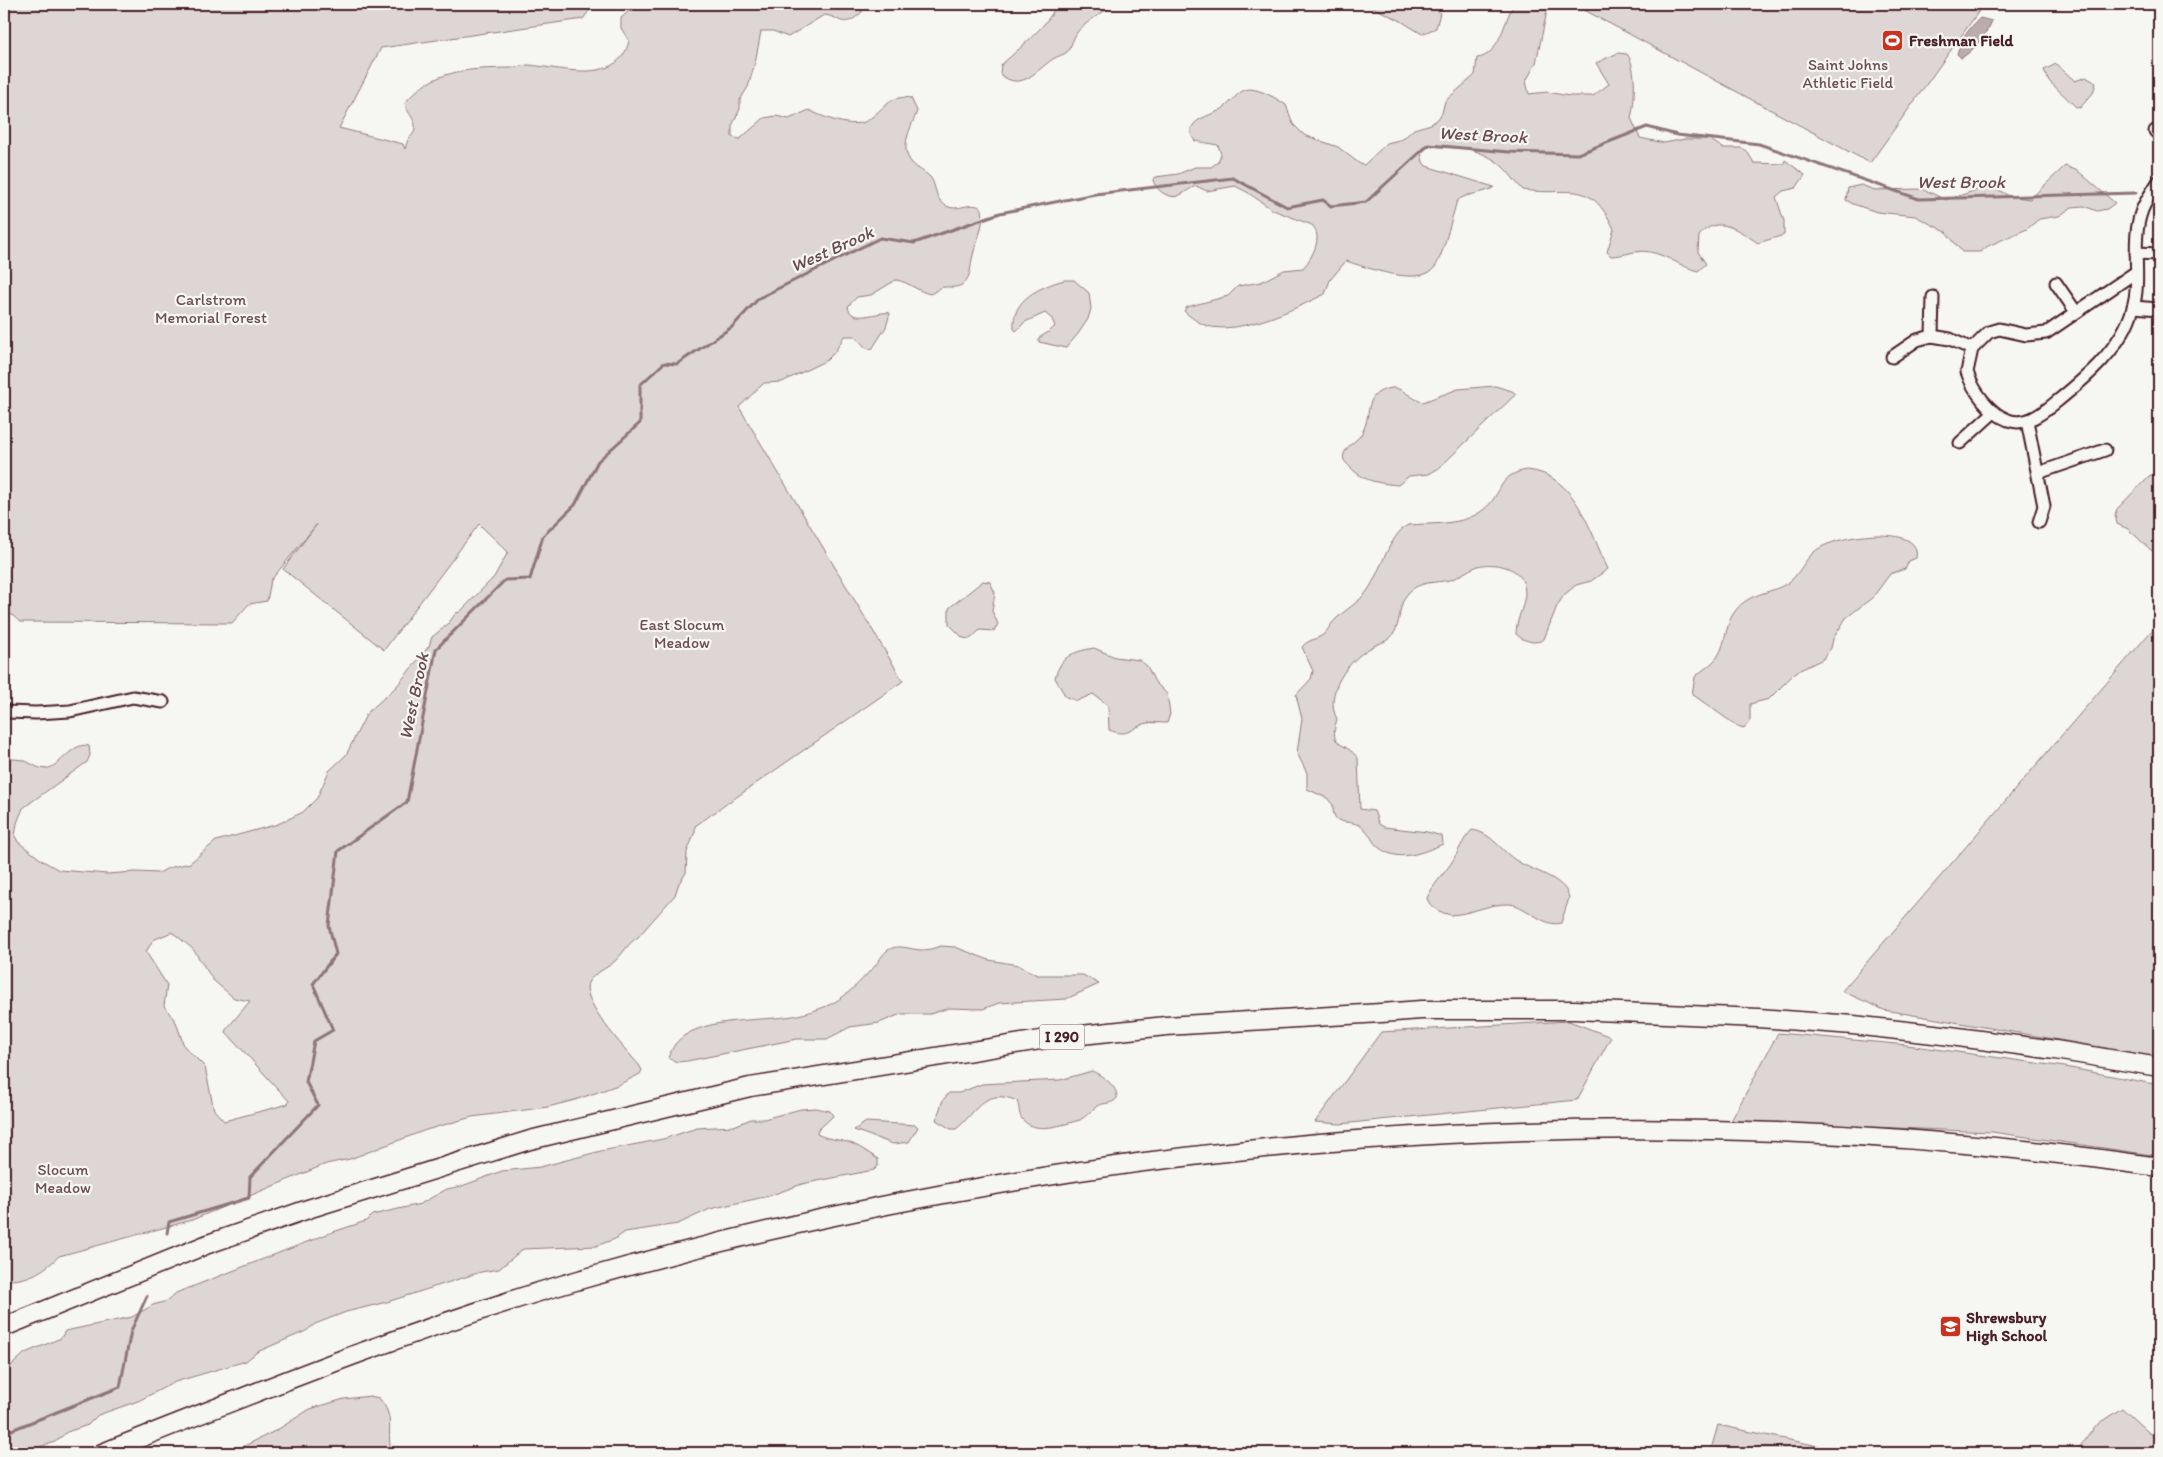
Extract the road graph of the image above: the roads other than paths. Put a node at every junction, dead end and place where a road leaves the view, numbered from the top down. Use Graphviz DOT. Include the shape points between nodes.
graph roads {
  1 [pos="2159,181"];
  2 [pos="2136,253"];
  3 [pos="2159,254"];
  4 [pos="2136,272"];
  5 [pos="2056,283"];
  6 [pos="1933,297"];
  7 [pos="2134,307"];
  8 [pos="2159,309"];
  9 [pos="2076,312"];
  10 [pos="1932,336"];
  11 [pos="1972,348"];
  12 [pos="1892,357"];
  13 [pos="1994,412"];
  14 [pos="2026,421"];
  15 [pos="1960,442"];
  16 [pos="2105,450"];
  17 [pos="2038,473"];
  18 [pos="2039,522"];
  19 [pos="163,702"];
  20 [pos="4,709"];
  21 [pos="2159,1067"];
  22 [pos="2159,1167"];
  23 [pos="4,1326"];
  24 [pos="102,1453"];
  1 -- 2 [label="street" via="2141,211"];
  2 -- 3 [label="street"];
  2 -- 4 [label="street"];
  4 -- 7 [label="street"];
  4 -- 9 [label="street"];
  5 -- 9 [label="street"];
  6 -- 10 [label="street"];
  7 -- 8 [label="street"];
  7 -- 14 [label="street" via="2103,359 2045,411"];
  9 -- 11 [label="street" via="2046,333 1989,332"];
  10 -- 11 [label="street"];
  10 -- 12 [label="street" via="1917,340"];
  11 -- 13 [label="street" via="1967,364 1969,379"];
  13 -- 14 [label="street" via="2012,422"];
  13 -- 15 [label="street"];
  14 -- 17 [label="street"];
  16 -- 17 [label="street"];
  17 -- 18 [label="street" via="2044,506"];
  19 -- 20 [label="street" via="133,697 70,711 36,713 7,712"];
  21 -- 23 [label="highway, I 290" via="2055,1050 1862,1026 1574,1010 1381,1012 1166,1026 1053,1038 750,1087 530,1140 302,1211"];
  22 -- 24 [label="highway" via="2005,1147 1899,1138 1739,1131 1545,1129 1284,1145 1099,1167 898,1202 718,1243 574,1282 392,1341"];
}
